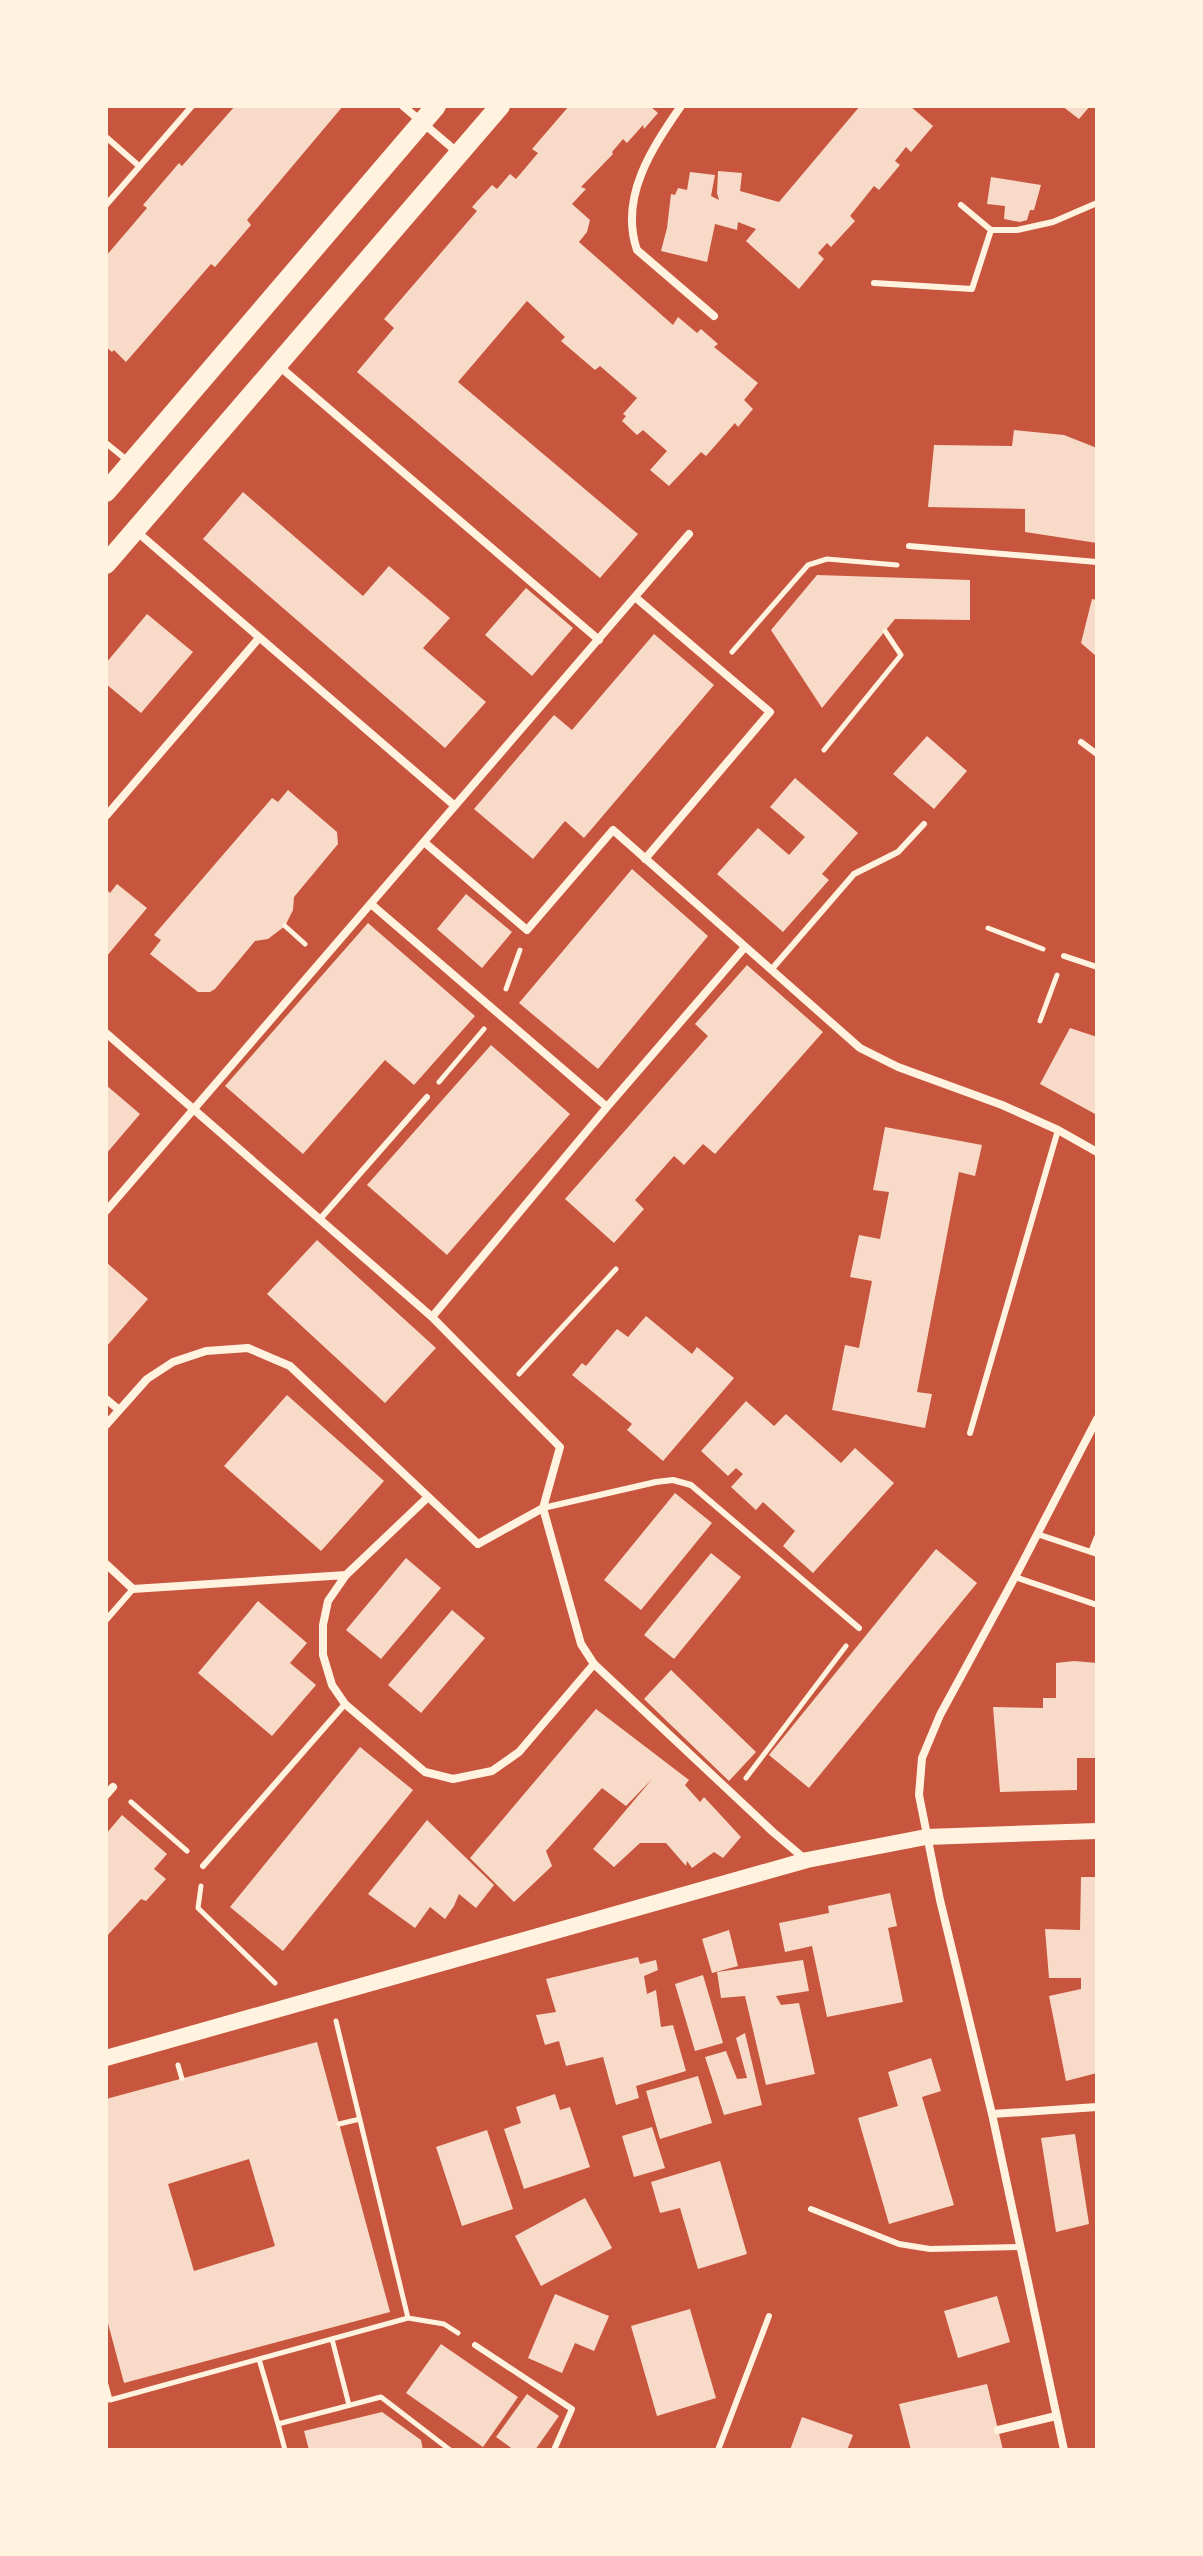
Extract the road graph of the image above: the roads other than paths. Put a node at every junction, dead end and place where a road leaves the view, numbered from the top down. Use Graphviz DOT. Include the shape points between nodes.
graph roads {
  1 [pos="192,106"];
  2 [pos="403,106"];
  3 [pos="436,106"];
  4 [pos="500,106"];
  5 [pos="681,106"];
  6 [pos="422,122"];
  7 [pos="106,137"];
  8 [pos="458,153"];
  9 [pos="139,166"];
  10 [pos="1097,203"];
  11 [pos="106,205"];
  12 [pos="961,205"];
  13 [pos="991,230"];
  14 [pos="874,283"];
  15 [pos="714,316"];
  16 [pos="278,365"];
  17 [pos="106,443"];
  18 [pos="130,464"];
  19 [pos="106,492"];
  20 [pos="135,531"];
  21 [pos="689,534"];
  22 [pos="909,546"];
  23 [pos="1097,562"];
  24 [pos="106,564"];
  25 [pos="635,597"];
  26 [pos="259,638"];
  27 [pos="599,640"];
  28 [pos="1081,742"];
  29 [pos="1097,754"];
  30 [pos="455,806"];
  31 [pos="106,816"];
  32 [pos="924,824"];
  33 [pos="424,842"];
  34 [pos="645,859"];
  35 [pos="371,904"];
  36 [pos="745,947"];
  37 [pos="1064,956"];
  38 [pos="1097,967"];
  39 [pos="771,970"];
  40 [pos="106,1033"];
  41 [pos="427,1097"];
  42 [pos="607,1107"];
  43 [pos="194,1109"];
  44 [pos="1058,1130"];
  45 [pos="1097,1152"];
  46 [pos="106,1211"];
  47 [pos="320,1219"];
  48 [pos="432,1317"];
  49 [pos="106,1399"];
  50 [pos="118,1409"];
  51 [pos="1097,1419"];
  52 [pos="106,1425"];
  53 [pos="970,1433"];
  54 [pos="428,1497"];
  55 [pos="543,1508"];
  56 [pos="1037,1534"];
  57 [pos="1097,1537"];
  58 [pos="1094,1553"];
  59 [pos="106,1564"];
  60 [pos="346,1575"];
  61 [pos="1015,1577"];
  62 [pos="133,1589"];
  63 [pos="1097,1605"];
  64 [pos="106,1620"];
  65 [pos="859,1628"];
  66 [pos="594,1664"];
  67 [pos="345,1704"];
  68 [pos="113,1787"];
  69 [pos="106,1795"];
  70 [pos="1097,1831"];
  71 [pos="926,1837"];
  72 [pos="807,1860"];
  73 [pos="203,1866"];
  74 [pos="106,2058"];
  75 [pos="1097,2107"];
  76 [pos="992,2114"];
  77 [pos="811,2209"];
  78 [pos="1020,2247"];
  79 [pos="769,2316"];
  80 [pos="475,2345"];
  81 [pos="1056,2416"];
  82 [pos="998,2430"];
  83 [pos="554,2450"];
  84 [pos="718,2450"];
  85 [pos="1064,2450"];
  1 -- 9 [label="lane"];
  2 -- 6 [label="street"];
  3 -- 6 [label="main road"];
  4 -- 8 [label="main road"];
  5 -- 15 [label="street" via="644,168 630,216 632,235 637,250"];
  6 -- 8 [label="street"];
  6 -- 18 [label="main road"];
  7 -- 9 [label="lane"];
  8 -- 16 [label="main road"];
  9 -- 11 [label="lane"];
  10 -- 13 [label="lane" via="1053,222"];
  12 -- 13 [label="lane"];
  13 -- 14 [label="lane" via="972,289"];
  16 -- 20 [label="main road"];
  16 -- 27 [label="street"];
  17 -- 18 [label="lane"];
  18 -- 19 [label="main road"];
  20 -- 24 [label="main road"];
  20 -- 26 [label="street"];
  21 -- 25 [label="street"];
  22 -- 23 [label="lane"];
  25 -- 27 [label="street"];
  25 -- 34 [label="street" via="770,712"];
  26 -- 30 [label="street"];
  26 -- 31 [label="street"];
  27 -- 30 [label="street"];
  28 -- 29 [label="lane"];
  30 -- 33 [label="street"];
  32 -- 39 [label="lane" via="898,852 854,874"];
  33 -- 34 [label="street" via="527,930 613,830"];
  33 -- 35 [label="street"];
  34 -- 36 [label="street"];
  35 -- 42 [label="street"];
  35 -- 43 [label="street"];
  36 -- 39 [label="street"];
  36 -- 42 [label="street"];
  37 -- 38 [label="lane"];
  39 -- 44 [label="street" via="860,1048"];
  40 -- 43 [label="street"];
  41 -- 47 [label="lane"];
  42 -- 48 [label="street"];
  43 -- 46 [label="street"];
  43 -- 47 [label="street"];
  44 -- 45 [label="street"];
  44 -- 53 [label="lane"];
  47 -- 48 [label="street"];
  48 -- 55 [label="street" via="560,1447"];
  49 -- 50 [label="street"];
  50 -- 52 [label="street"];
  50 -- 54 [label="street" via="173,1362 206,1351 248,1348 290,1366"];
  51 -- 56 [label="street"];
  54 -- 55 [label="street" via="478,1544"];
  54 -- 60 [label="street"];
  55 -- 65 [label="lane" via="656,1482 691,1485"];
  55 -- 66 [label="street" via="581,1644"];
  56 -- 58 [label="lane"];
  56 -- 61 [label="street"];
  57 -- 58 [label="lane"];
  59 -- 62 [label="street"];
  60 -- 62 [label="street"];
  60 -- 67 [label="street" via="328,1601 323,1625 323,1655 332,1685"];
  61 -- 63 [label="lane"];
  61 -- 71 [label="street" via="922,1758 919,1795"];
  62 -- 64 [label="lane"];
  66 -- 67 [label="street" via="519,1752 492,1771 453,1779 425,1772"];
  66 -- 72 [label="street"];
  67 -- 73 [label="lane"];
  68 -- 69 [label="street"];
  70 -- 71 [label="main road"];
  71 -- 72 [label="main road"];
  71 -- 76 [label="street"];
  72 -- 74 [label="main road"];
  75 -- 76 [label="street"];
  76 -- 78 [label="street"];
  77 -- 78 [label="lane" via="899,2244 930,2249"];
  78 -- 81 [label="street"];
  79 -- 84 [label="lane"];
  80 -- 83 [label="lane" via="572,2409"];
  81 -- 82 [label="street"];
  81 -- 85 [label="street"];
}
